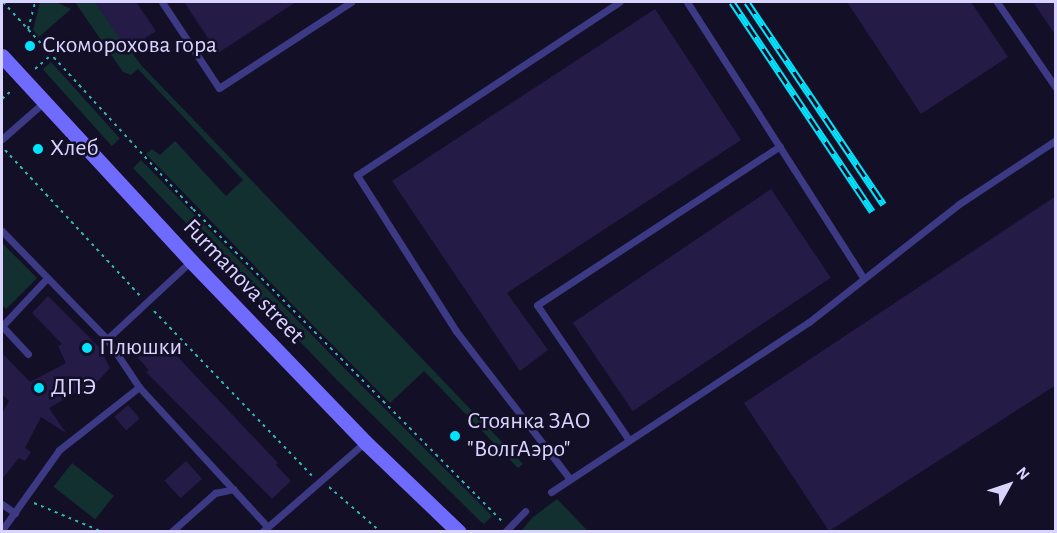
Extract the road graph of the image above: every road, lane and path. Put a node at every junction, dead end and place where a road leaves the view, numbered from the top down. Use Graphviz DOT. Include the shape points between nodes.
graph roads {
  1 [pos="3,2"];
  2 [pos="35,2"];
  3 [pos="162,2"];
  4 [pos="351,2"];
  5 [pos="619,2"];
  6 [pos="687,2"];
  7 [pos="997,2"];
  8 [pos="28,30"];
  9 [pos="2,56"];
  10 [pos="1056,88"];
  11 [pos="43,103"];
  12 [pos="2,139"];
  13 [pos="1056,140"];
  14 [pos="2,145"];
  15 [pos="780,146"];
  16 [pos="2,231"];
  17 [pos="191,261"];
  18 [pos="862,276"];
  19 [pos="47,278"];
  20 [pos="146,302"];
  21 [pos="107,339"];
  22 [pos="28,354"];
  23 [pos="139,387"];
  24 [pos="629,440"];
  25 [pos="365,442"];
  26 [pos="570,479"];
  27 [pos="319,483"];
  28 [pos="234,489"];
  29 [pos="551,492"];
  30 [pos="24,500"];
  31 [pos="2,504"];
  32 [pos="525,511"];
  33 [pos="15,513"];
  34 [pos="265,529"];
  35 [pos="2,530"];
  36 [pos="507,530"];
  37 [pos="103,531"];
  38 [pos="171,531"];
  39 [pos="381,531"];
  40 [pos="459,531"];
  1 -- 8 [label="path"];
  2 -- 8 [label="path"];
  3 -- 4 [label="lane" via="219,88"];
  5 -- 26 [label="lane" via="357,175 456,331"];
  6 -- 15 [label="lane"];
  7 -- 10 [label="lane"];
  8 -- 36 [label="path" via="201,218"];
  9 -- 11 [label="main road, Furmanova street"];
  11 -- 12 [label="lane"];
  11 -- 17 [label="main road, Furmanova street"];
  13 -- 18 [label="lane"];
  14 -- 20 [label="path"];
  15 -- 18 [label="lane"];
  15 -- 24 [label="lane" via="537,305"];
  16 -- 19 [label="lane"];
  17 -- 20 [label="lane"];
  17 -- 25 [label="main road, Furmanova street"];
  18 -- 24 [label="lane" via="831,306"];
  19 -- 21 [label="lane"];
  19 -- 22 [label="lane" via="2,326"];
  20 -- 21 [label="lane"];
  20 -- 27 [label="path"];
  21 -- 23 [label="lane"];
  23 -- 28 [label="lane"];
  23 -- 30 [label="lane" via="59,450"];
  24 -- 26 [label="lane"];
  25 -- 27 [label="lane"];
  25 -- 40 [label="main road, Furmanova street"];
  26 -- 29 [label="lane"];
  27 -- 34 [label="lane"];
  27 -- 39 [label="path" via="336,489"];
  28 -- 34 [label="lane"];
  28 -- 38 [label="lane" via="215,493"];
  30 -- 33 [label="lane"];
  30 -- 37 [label="path"];
  31 -- 33 [label="lane"];
  32 -- 36 [label="lane"];
  33 -- 35 [label="lane"];
}
